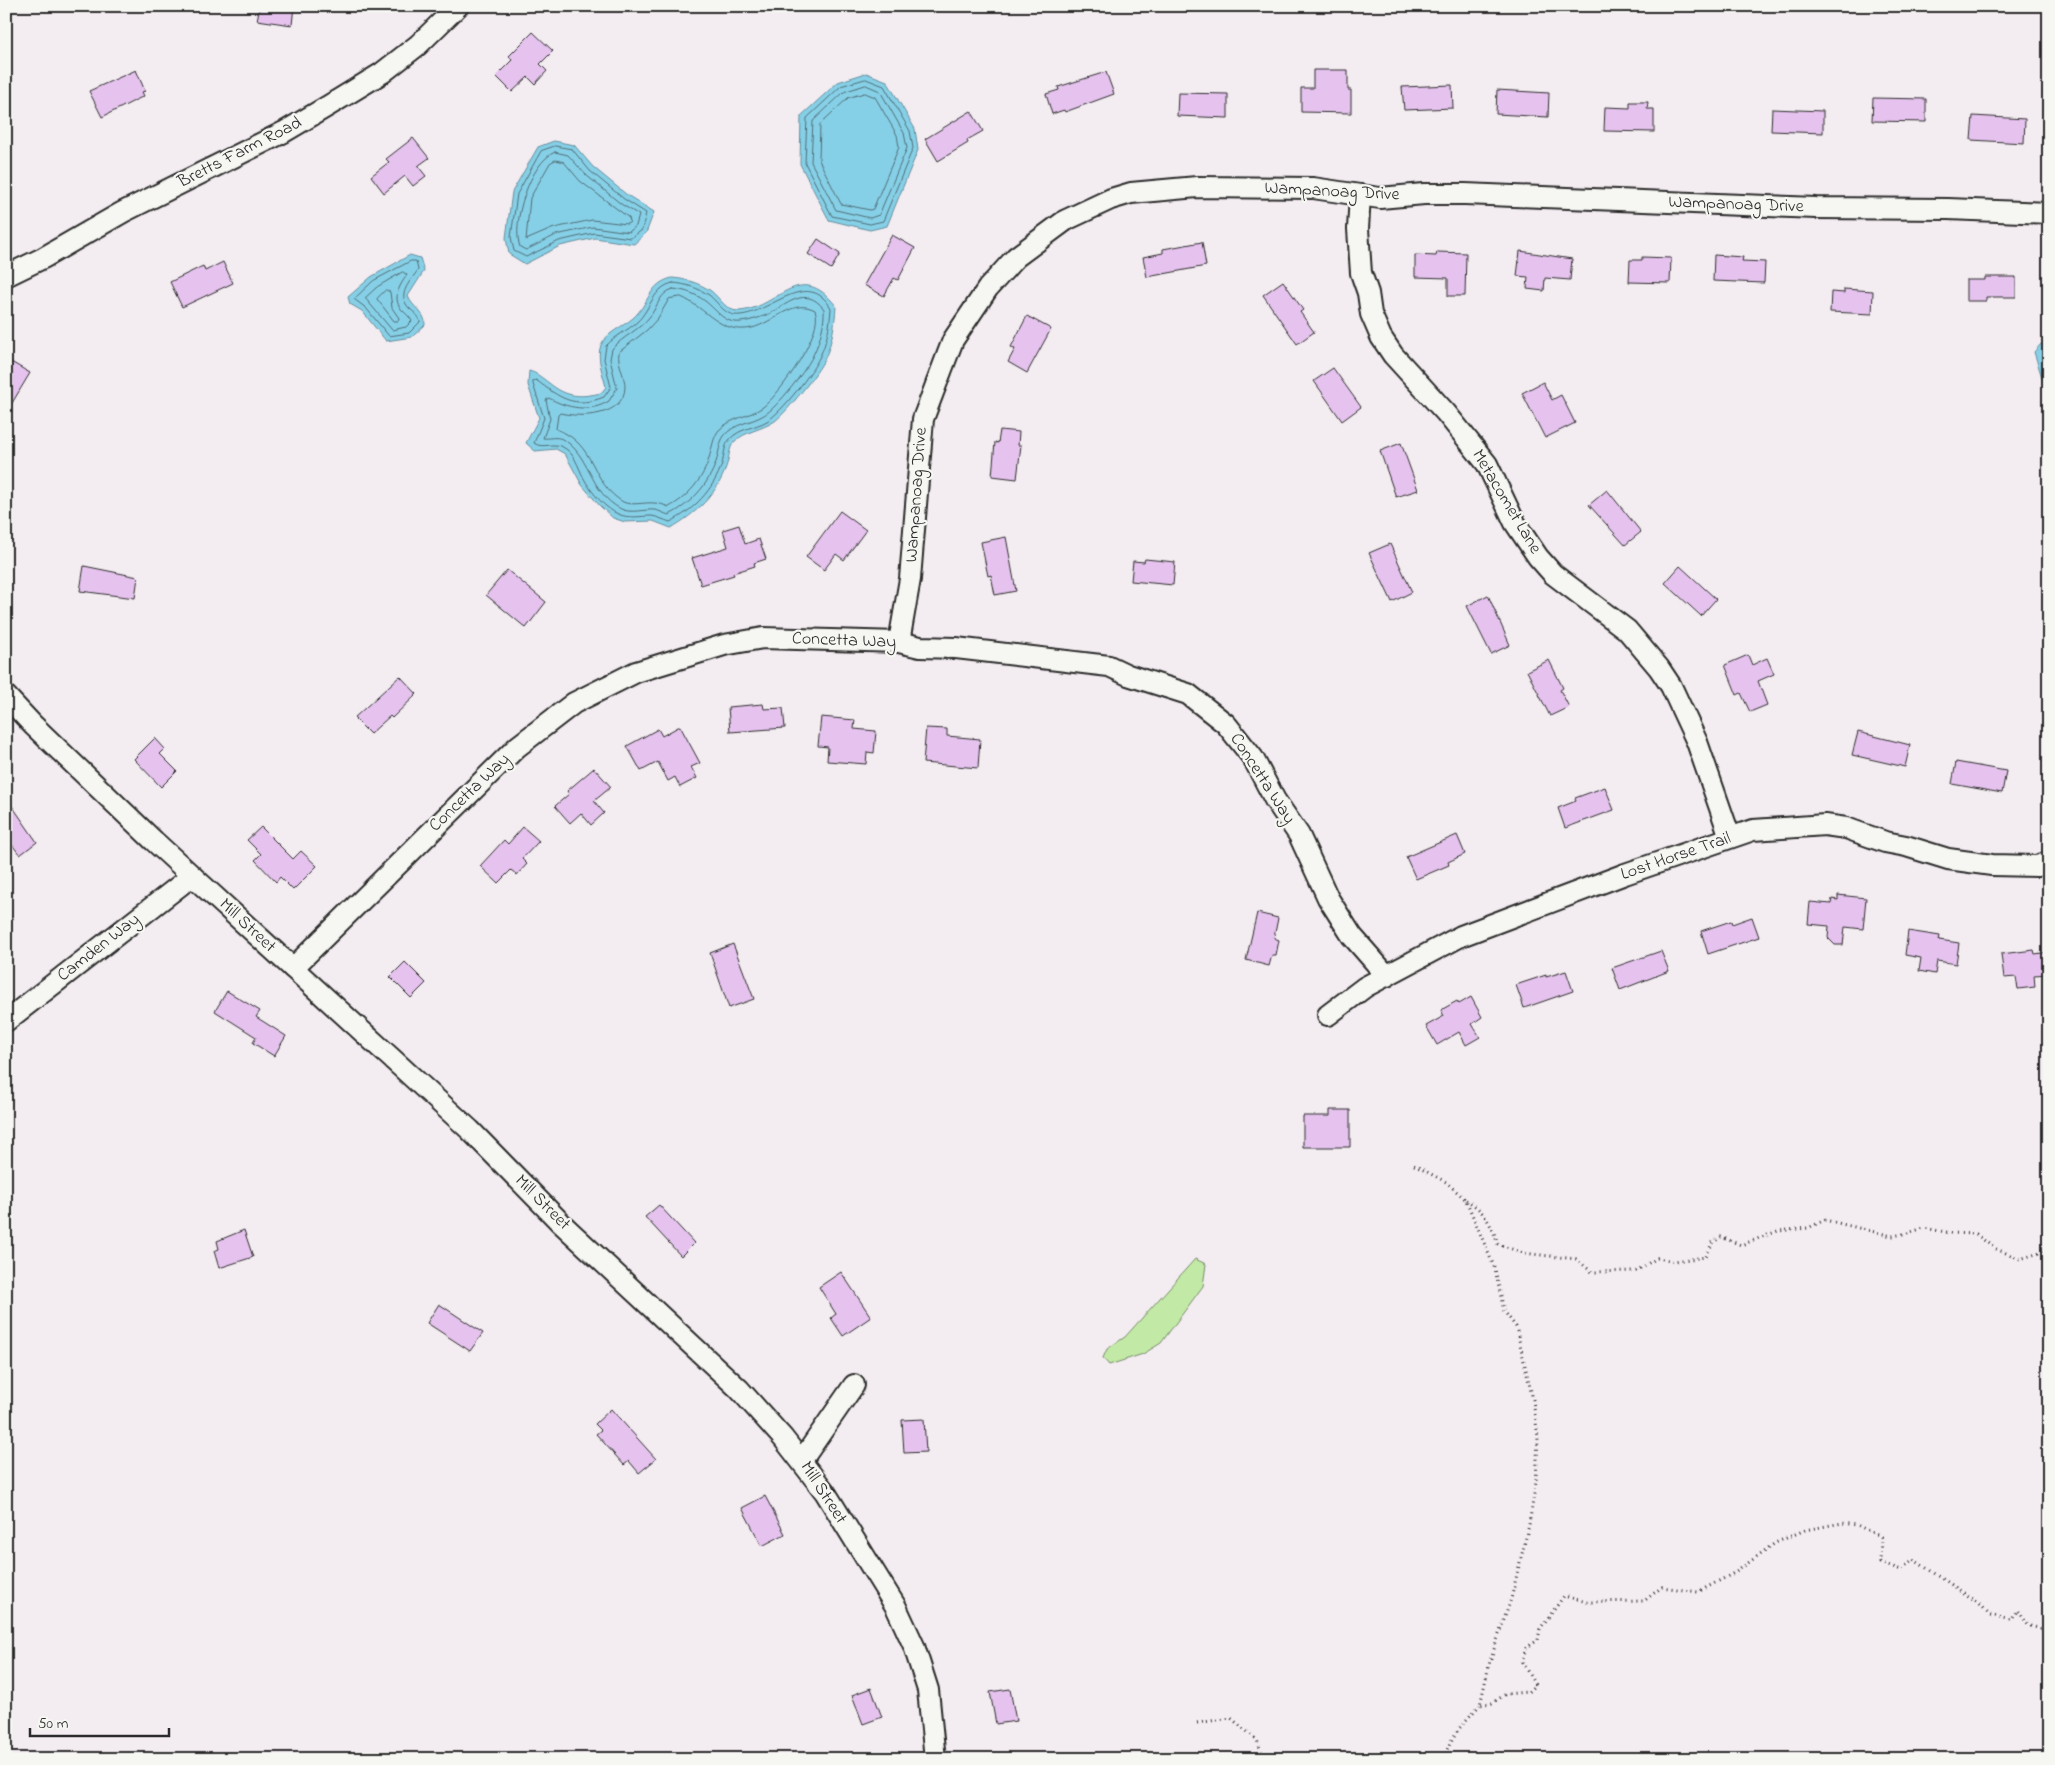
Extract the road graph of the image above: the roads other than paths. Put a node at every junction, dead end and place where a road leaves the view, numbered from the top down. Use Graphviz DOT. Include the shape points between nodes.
graph roads {
  1 [pos="458,6"];
  2 [pos="1360,195"];
  3 [pos="2049,213"];
  4 [pos="6,276"];
  5 [pos="899,642"];
  6 [pos="6,696"];
  7 [pos="1730,838"];
  8 [pos="2049,862"];
  9 [pos="192,876"];
  10 [pos="293,968"];
  11 [pos="1387,976"];
  12 [pos="1328,1015"];
  13 [pos="6,1021"];
  14 [pos="854,1385"];
  15 [pos="802,1460"];
  16 [pos="935,1759"];
  1 -- 4 [label="street, Bretts Farm Road" via="418,45 382,73 328,106"];
  2 -- 3 [label="street, Wampanoag Drive" via="1380,198 1465,194"];
  2 -- 5 [label="street, Wampanoag Drive" via="1313,188 1197,187 1131,193 1066,220 1016,257 988,288 953,340 922,419 910,579"];
  2 -- 7 [label="street, Metacomet Lane" via="1361,273 1371,314 1381,337 1487,464 1515,523 1553,574 1627,630 1659,668 1698,742"];
  5 -- 10 [label="street, Concetta Way" via="763,638 740,642 636,672 574,703 517,747"];
  5 -- 11 [label="street, Concetta Way" via="920,647 956,648 1109,666 1188,694 1226,724 1253,758 1275,800 1299,835 1328,898 1352,936"];
  6 -- 9 [label="street, Mill Street"];
  7 -- 8 [label="street, Lost Horse Trail" via="1753,830 1826,825 1948,859 1992,865 2037,866"];
  7 -- 11 [label="street, Lost Horse Trail" via="1461,936"];
  9 -- 10 [label="street, Mill Street"];
  9 -- 13 [label="street, Camden Way"];
  10 -- 15 [label="street, Mill Street" via="470,1130 561,1223 739,1389"];
  11 -- 12 [label="street, Lost Horse Trail" via="1365,987"];
  14 -- 15 [label="street"];
  15 -- 16 [label="street, Mill Street" via="896,1607 914,1646 928,1690"];
}
